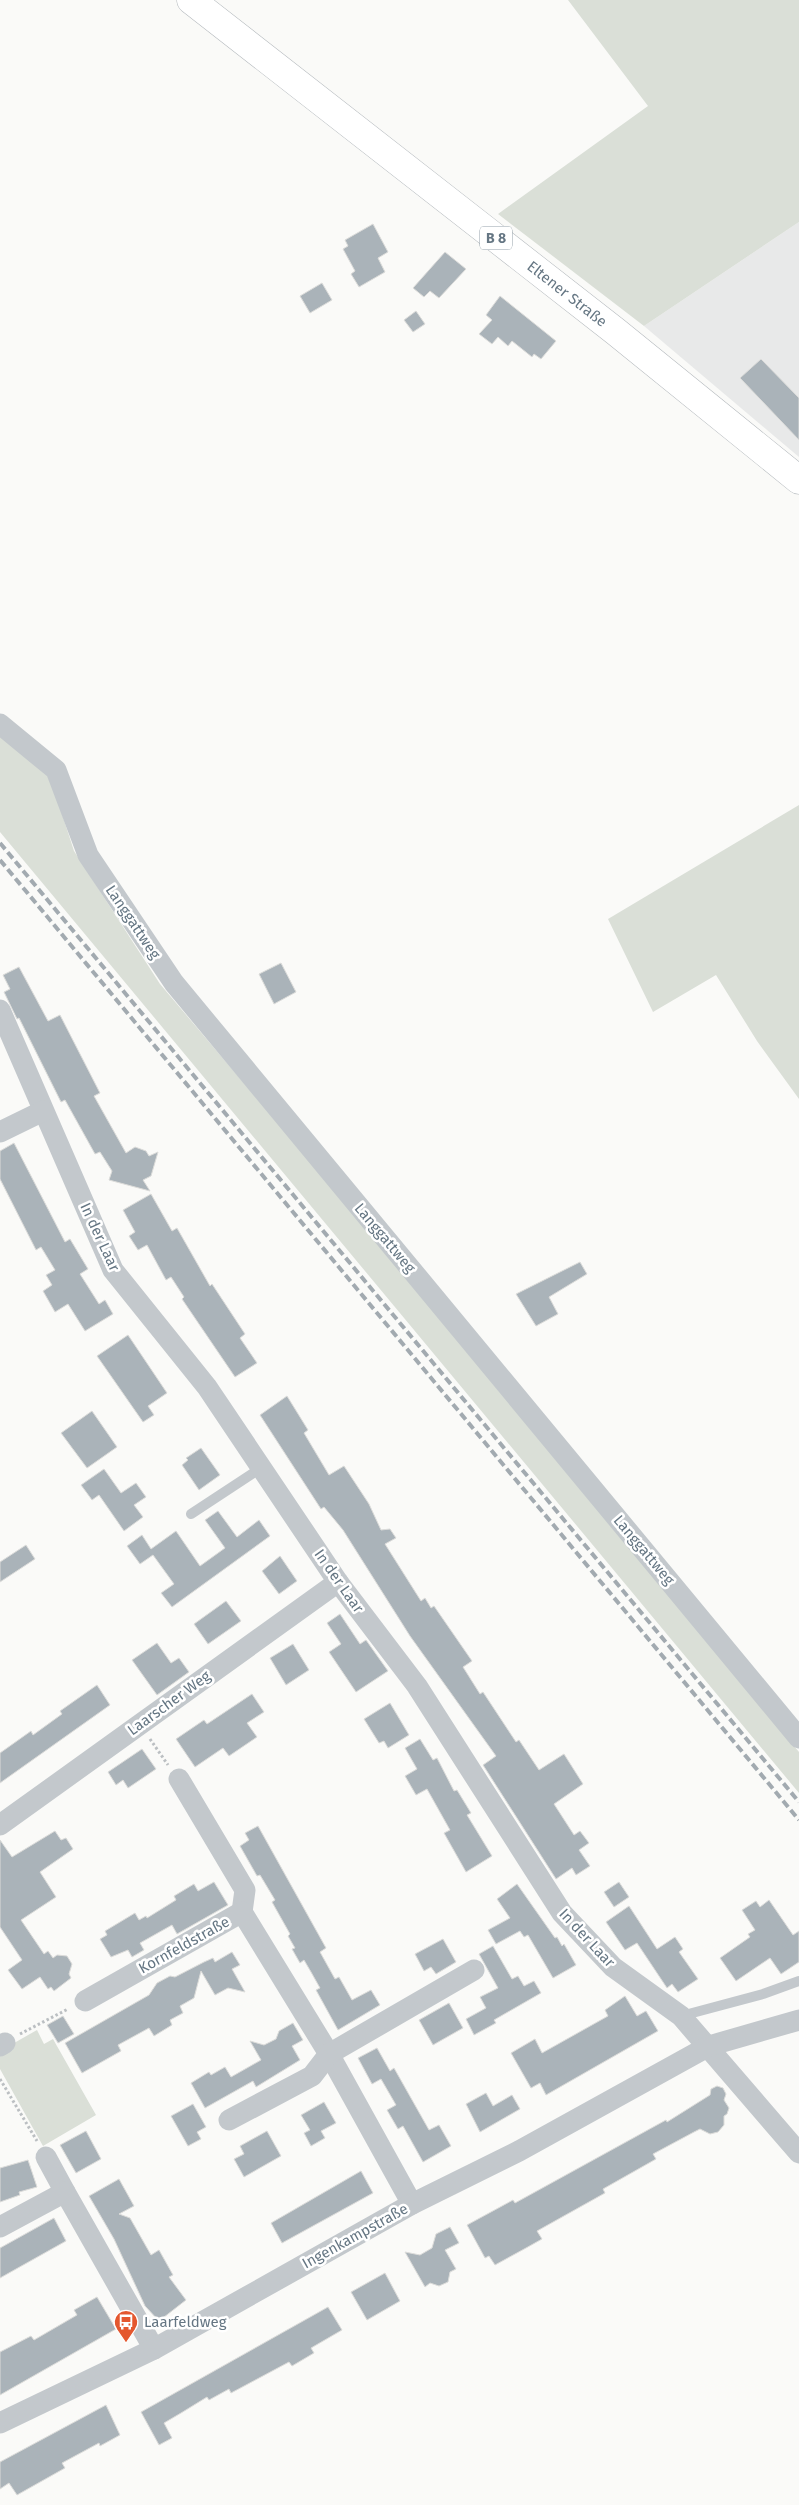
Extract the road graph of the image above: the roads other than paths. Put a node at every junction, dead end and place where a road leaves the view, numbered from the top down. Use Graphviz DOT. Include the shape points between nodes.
graph roads {
  1 [pos="191,0"];
  2 [pos="799,480"];
  3 [pos="0,724"];
  4 [pos="0,1010"];
  5 [pos="43,1111"];
  6 [pos="0,1132"];
  7 [pos="262,1468"];
  8 [pos="191,1514"];
  9 [pos="338,1582"];
  10 [pos="799,1738"];
  11 [pos="179,1779"];
  12 [pos="0,1825"];
  13 [pos="242,1912"];
  14 [pos="474,1970"];
  15 [pos="799,1981"];
  16 [pos="85,2001"];
  17 [pos="681,2016"];
  18 [pos="799,2020"];
  19 [pos="709,2046"];
  20 [pos="329,2054"];
  21 [pos="229,2120"];
  22 [pos="799,2153"];
  23 [pos="46,2157"];
  24 [pos="65,2192"];
  25 [pos="412,2204"];
  26 [pos="0,2227"];
  27 [pos="154,2349"];
  28 [pos="0,2423"];
  1 -- 2 [label="main road, Eltener Straße / B 8" via="615,331"];
  3 -- 10 [label="street, Langgattweg" via="56,770 88,855 174,983"];
  4 -- 5 [label="street, In der Laar"];
  5 -- 6 [label="street"];
  5 -- 7 [label="street, In der Laar" via="113,1270 207,1387"];
  7 -- 8 [label="lane"];
  7 -- 9 [label="street, In der Laar"];
  9 -- 12 [label="street, Laarscher Weg"];
  9 -- 17 [label="street, In der Laar" via="417,1686 562,1913 613,1967"];
  11 -- 13 [label="street" via="245,1890"];
  13 -- 16 [label="street, Kornfeldstraße"];
  13 -- 20 [label="street, Kornfeldstraße"];
  14 -- 20 [label="street"];
  15 -- 17 [label="lane" via="764,1994"];
  17 -- 19 [label="street, In der Laar"];
  18 -- 19 [label="street, Ingenkampstraße"];
  19 -- 22 [label="street"];
  19 -- 25 [label="street, Ingenkampstraße" via="519,2151"];
  20 -- 21 [label="street" via="312,2076"];
  20 -- 25 [label="street, Kornfeldstraße"];
  23 -- 24 [label="street"];
  24 -- 26 [label="street"];
  24 -- 27 [label="street"];
  25 -- 27 [label="street, Ingenkampstraße"];
  27 -- 28 [label="street, Ingenkampstraße"];
}
